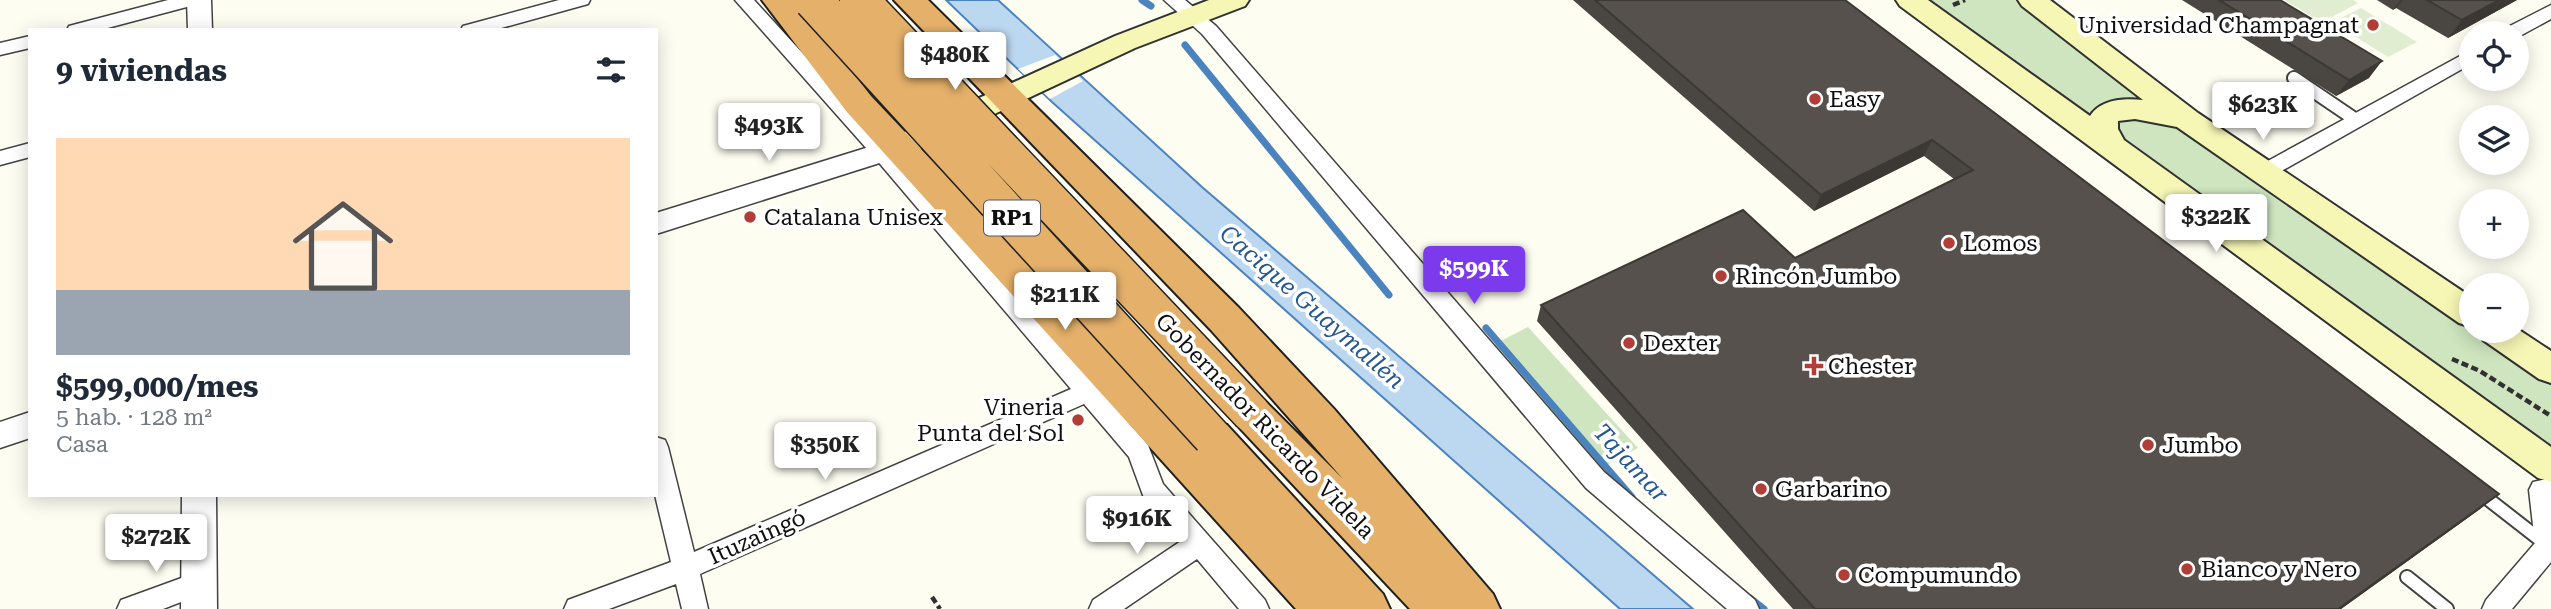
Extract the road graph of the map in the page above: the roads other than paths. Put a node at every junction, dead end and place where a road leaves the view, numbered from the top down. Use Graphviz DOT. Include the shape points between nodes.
graph roads {
  1 [pos="191,0"];
  2 [pos="199,0"];
  3 [pos="581,0"];
  4 [pos="744,0"];
  5 [pos="778,0"];
  6 [pos="813,0"];
  7 [pos="859,0"];
  8 [pos="910,0"];
  9 [pos="1235,0"];
  10 [pos="1910,0"];
  11 [pos="2032,0"];
  12 [pos="550,4"];
  13 [pos="1183,7"];
  14 [pos="2551,11"];
  15 [pos="2529,23"];
  16 [pos="84,28"];
  17 [pos="200,28"];
  18 [pos="476,28"];
  19 [pos="556,28"];
  20 [pos="28,42"];
  21 [pos="0,49"];
  22 [pos="2459,63"];
  23 [pos="2294,78"];
  24 [pos="1040,81"];
  25 [pos="2188,120"];
  26 [pos="2356,120"];
  27 [pos="2111,145"];
  28 [pos="890,150"];
  29 [pos="28,151"];
  30 [pos="0,159"];
  31 [pos="2262,173"];
  32 [pos="658,224"];
  33 [pos="2459,306"];
  34 [pos="2513,343"];
  35 [pos="2551,369"];
  36 [pos="1088,393"];
  37 [pos="28,426"];
  38 [pos="0,435"];
  39 [pos="658,455"];
  40 [pos="2551,467"];
  41 [pos="2470,485"];
  42 [pos="2551,489"];
  43 [pos="199,497"];
  44 [pos="1199,543"];
  45 [pos="2549,544"];
  46 [pos="685,568"];
  47 [pos="2407,577"];
  48 [pos="198,596"];
  49 [pos="130,609"];
  50 [pos="578,609"];
  51 [pos="695,609"];
  52 [pos="1102,609"];
  53 [pos="1256,609"];
  54 [pos="1325,609"];
  55 [pos="1367,609"];
  56 [pos="1440,609"];
  57 [pos="1476,609"];
  58 [pos="1746,609"];
  59 [pos="2446,609"];
  60 [pos="2495,609"];
  1 -- 16 [label="street"];
  2 -- 17 [label="street"];
  3 -- 12 [label="street"];
  4 -- 28 [label="street"];
  5 -- 28 [label="highway"];
  6 -- 55 [label="highway, Gobernador Ricardo Videla / RP1, bridge"];
  7 -- 56 [label="highway, Gobernador Ricardo Videla / RP1, bridge"];
  8 -- 24 [label="highway"];
  9 -- 13 [label="main road"];
  10 -- 27 [label="main road"];
  11 -- 25 [label="main road"];
  12 -- 18 [label="street"];
  12 -- 19 [label="street"];
  13 -- 24 [label="main road"];
  13 -- 58 [label="street" via="1226,49 1595,480"];
  14 -- 15 [label="street"];
  20 -- 21 [label="street"];
  22 -- 26 [label="street"];
  23 -- 26 [label="lane"];
  24 -- 28 [label="main road"];
  24 -- 57 [label="highway" via="1235,329 1319,421"];
  25 -- 27 [label="main road" via="2146,108 2117,110 2102,124"];
  25 -- 31 [label="main road"];
  26 -- 31 [label="street"];
  27 -- 40 [label="main road"];
  28 -- 32 [label="street"];
  28 -- 36 [label="street"];
  28 -- 54 [label="highway"];
  29 -- 30 [label="street"];
  31 -- 33 [label="main road"];
  34 -- 35 [label="main road"];
  36 -- 44 [label="street" via="1139,452 1153,489"];
  36 -- 46 [label="street, Ituzaingó"];
  37 -- 38 [label="street"];
  39 -- 46 [label="street"];
  41 -- 45 [label="lane"];
  42 -- 45 [label="street" via="2542,490"];
  43 -- 48 [label="street"];
  44 -- 52 [label="street"];
  44 -- 53 [label="street"];
  45 -- 60 [label="street"];
  46 -- 50 [label="street, Ituzaingó"];
  46 -- 51 [label="street"];
  47 -- 59 [label="lane"];
  48 -- 49 [label="street"];
}
